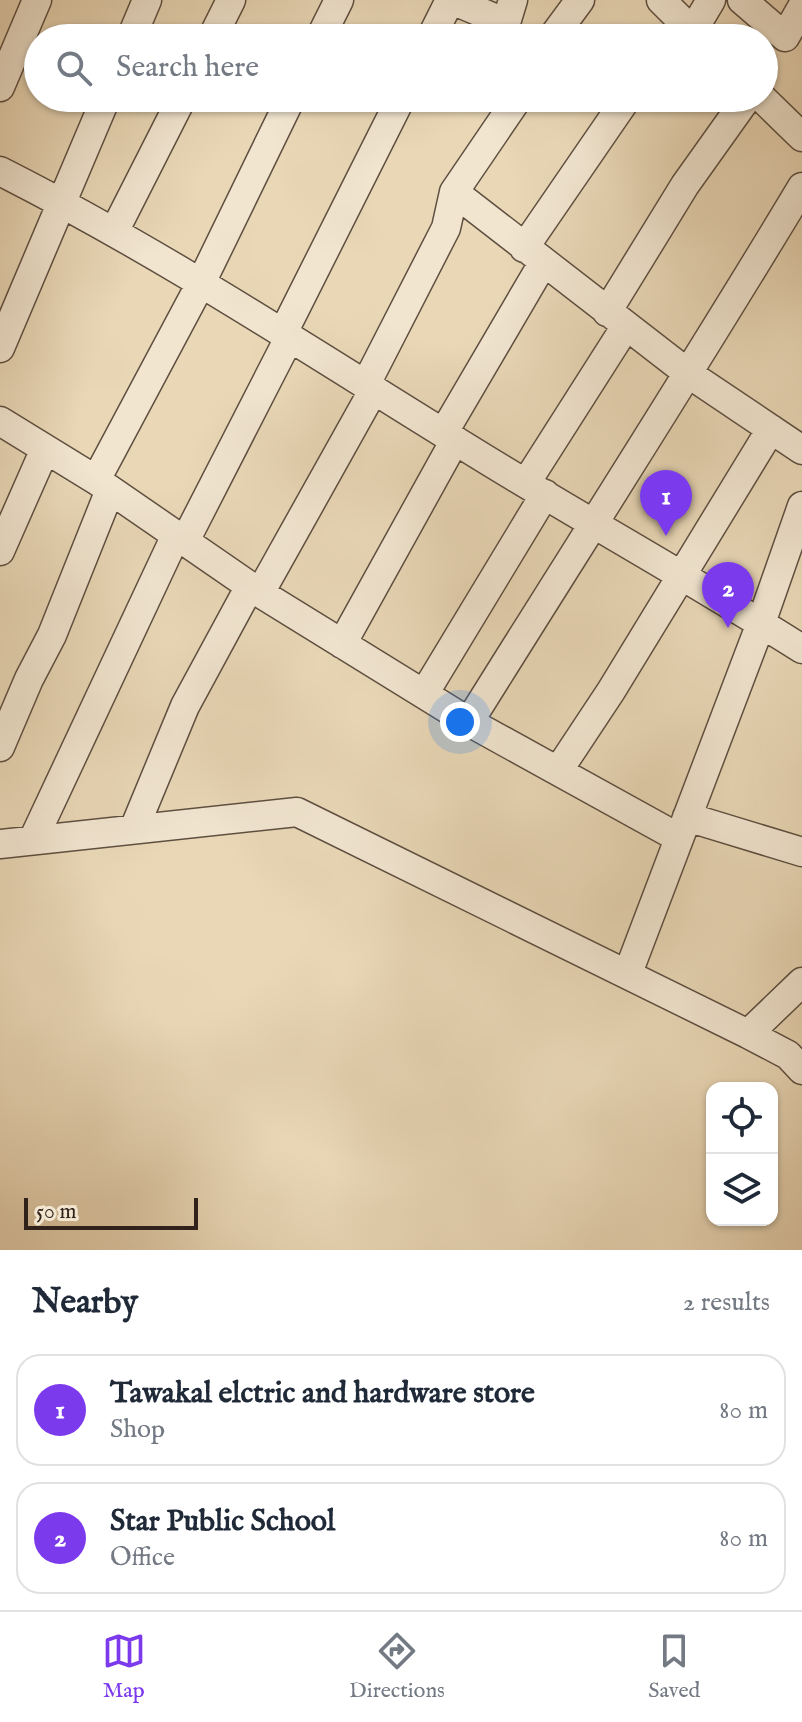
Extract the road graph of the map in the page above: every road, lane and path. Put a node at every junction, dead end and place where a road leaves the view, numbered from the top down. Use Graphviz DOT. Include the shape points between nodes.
graph roads {
  1 [pos="37,0"];
  2 [pos="147,0"];
  3 [pos="231,0"];
  4 [pos="339,0"];
  5 [pos="451,0"];
  6 [pos="513,0"];
  7 [pos="580,0"];
  8 [pos="661,0"];
  9 [pos="711,0"];
  10 [pos="742,0"];
  11 [pos="802,7"];
  12 [pos="27,24"];
  13 [pos="137,24"];
  14 [pos="219,24"];
  15 [pos="327,24"];
  16 [pos="438,24"];
  17 [pos="562,24"];
  18 [pos="679,24"];
  19 [pos="692,24"];
  20 [pos="770,24"];
  21 [pos="24,31"];
  22 [pos="778,31"];
  23 [pos="0,87"];
  24 [pos="100,112"];
  25 [pos="175,112"];
  26 [pos="284,112"];
  27 [pos="394,112"];
  28 [pos="508,112"];
  29 [pos="619,112"];
  30 [pos="737,112"];
  31 [pos="776,112"];
  32 [pos="802,137"];
  33 [pos="0,171"];
  34 [pos="802,187"];
  35 [pos="454,192"];
  36 [pos="63,203"];
  37 [pos="114,232"];
  38 [pos="534,256"];
  39 [pos="201,283"];
  40 [pos="616,319"];
  41 [pos="287,334"];
  42 [pos="0,348"];
  43 [pos="689,374"];
  44 [pos="370,386"];
  45 [pos="0,421"];
  46 [pos="771,429"];
  47 [pos="449,436"];
  48 [pos="45,449"];
  49 [pos="802,450"];
  50 [pos="103,485"];
  51 [pos="536,489"];
  52 [pos="802,506"];
  53 [pos="593,523"];
  54 [pos="180,538"];
  55 [pos="0,551"];
  56 [pos="681,575"];
  57 [pos="255,589"];
  58 [pos="761,623"];
  59 [pos="342,644"];
  60 [pos="802,649"];
  61 [pos="424,694"];
  62 [pos="469,722"];
  63 [pos="0,747"];
  64 [pos="558,771"];
  65 [pos="683,828"];
  66 [pos="134,829"];
  67 [pos="33,840"];
  68 [pos="0,844"];
  69 [pos="802,852"];
  70 [pos="628,973"];
  71 [pos="802,982"];
  72 [pos="748,1034"];
  73 [pos="802,1070"];
  1 -- 12 [label="street"];
  2 -- 13 [label="street"];
  3 -- 14 [label="street"];
  4 -- 15 [label="street"];
  5 -- 6 [label="street" via="506,23"];
  5 -- 16 [label="street"];
  7 -- 17 [label="street"];
  8 -- 18 [label="street"];
  9 -- 19 [label="street"];
  10 -- 20 [label="street"];
  11 -- 22 [label="street" via="785,37"];
  21 -- 23 [label="street"];
  24 -- 36 [label="street"];
  25 -- 37 [label="street"];
  26 -- 39 [label="street"];
  27 -- 41 [label="street"];
  28 -- 35 [label="street"];
  29 -- 38 [label="street"];
  30 -- 40 [label="street" via="685,185"];
  31 -- 32 [label="street"];
  33 -- 36 [label="street"];
  34 -- 43 [label="street"];
  35 -- 38 [label="street"];
  35 -- 44 [label="street" via="446,228"];
  36 -- 37 [label="street"];
  36 -- 42 [label="street"];
  37 -- 39 [label="street"];
  38 -- 40 [label="street"];
  38 -- 47 [label="street"];
  39 -- 41 [label="street"];
  39 -- 50 [label="street"];
  40 -- 43 [label="street"];
  40 -- 51 [label="street"];
  41 -- 44 [label="street"];
  41 -- 54 [label="street"];
  43 -- 46 [label="street"];
  43 -- 53 [label="street"];
  44 -- 47 [label="street"];
  44 -- 57 [label="street"];
  45 -- 48 [label="street"];
  46 -- 49 [label="street"];
  46 -- 56 [label="street"];
  47 -- 51 [label="street"];
  47 -- 59 [label="street"];
  48 -- 50 [label="street"];
  48 -- 55 [label="street"];
  50 -- 54 [label="street"];
  50 -- 63 [label="street" via="52,635"];
  51 -- 53 [label="street"];
  51 -- 61 [label="street"];
  52 -- 58 [label="street"];
  53 -- 56 [label="street"];
  53 -- 62 [label="street"];
  54 -- 57 [label="street"];
  54 -- 67 [label="street"];
  56 -- 58 [label="street"];
  56 -- 64 [label="street"];
  57 -- 59 [label="street"];
  57 -- 66 [label="street" via="185,706"];
  58 -- 60 [label="street"];
  58 -- 65 [label="street"];
  59 -- 61 [label="street"];
  61 -- 62 [label="street"];
  62 -- 64 [label="street"];
  64 -- 65 [label="street"];
  65 -- 69 [label="street"];
  65 -- 70 [label="street"];
  66 -- 67 [label="street"];
  66 -- 70 [label="street" via="297,812"];
  67 -- 68 [label="street"];
  70 -- 72 [label="street"];
  71 -- 72 [label="street"];
  72 -- 73 [label="street" via="788,1055"];
}
